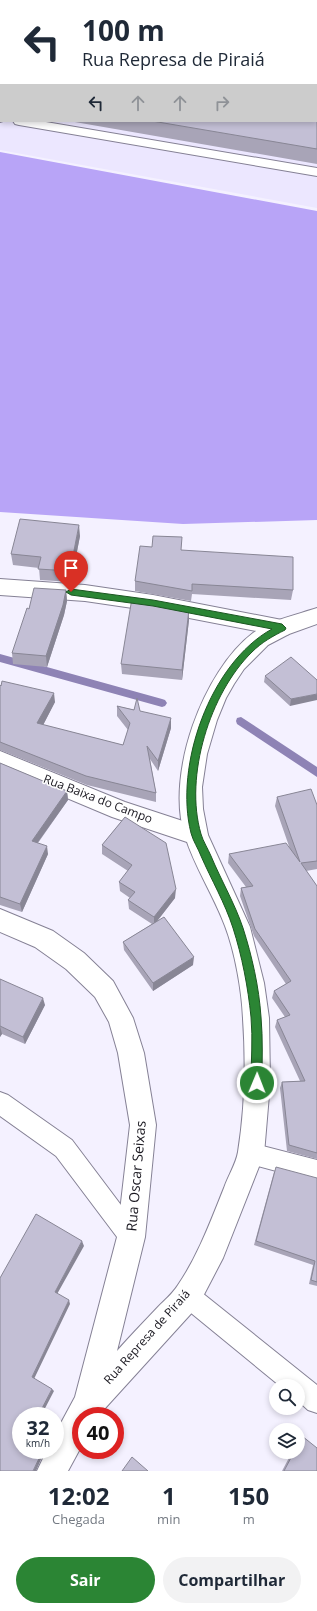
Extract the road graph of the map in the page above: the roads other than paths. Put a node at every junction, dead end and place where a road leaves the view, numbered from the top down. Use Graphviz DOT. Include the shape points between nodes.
graph roads {
  1 [pos="25,122"];
  2 [pos="317,172"];
  3 [pos="0,587"];
  4 [pos="317,616"];
  5 [pos="282,628"];
  6 [pos="0,760"];
  7 [pos="196,834"];
  8 [pos="0,920"];
  9 [pos="0,1103"];
  10 [pos="251,1154"];
  11 [pos="317,1171"];
  12 [pos="131,1237"];
  13 [pos="188,1296"];
  14 [pos="317,1401"];
  15 [pos="85,1407"];
  16 [pos="88,1407"];
  17 [pos="72,1434"];
  18 [pos="52,1471"];
  1 -- 2 [label="lane"];
  3 -- 5 [label="street, Rua Represa de Piraiá" via="85,593 153,603"];
  4 -- 5 [label="street, Rua Represa de Piraiá"];
  5 -- 7 [label="street, Rua Represa de Piraiá" via="261,639 248,650 216,695 196,754 191,787"];
  6 -- 7 [label="street, Rua Baixa do Campo" via="120,810"];
  7 -- 10 [label="street, Rua Represa de Piraiá" via="238,927 252,983 256,1018 257,1083"];
  8 -- 12 [label="street, Rua Oscar Seixas" via="44,939 75,961 104,989 120,1018 131,1053 143,1126"];
  9 -- 12 [label="lane" via="64,1148"];
  10 -- 11 [label="lane"];
  10 -- 13 [label="street, Rua Represa de Piraiá" via="213,1248"];
  12 -- 15 [label="street, Rua Oscar Seixas"];
  13 -- 14 [label="lane"];
  13 -- 16 [label="street, Rua Represa de Piraiá"];
  17 -- 18 [label="street, Rua Oscar Seixas"];
}
